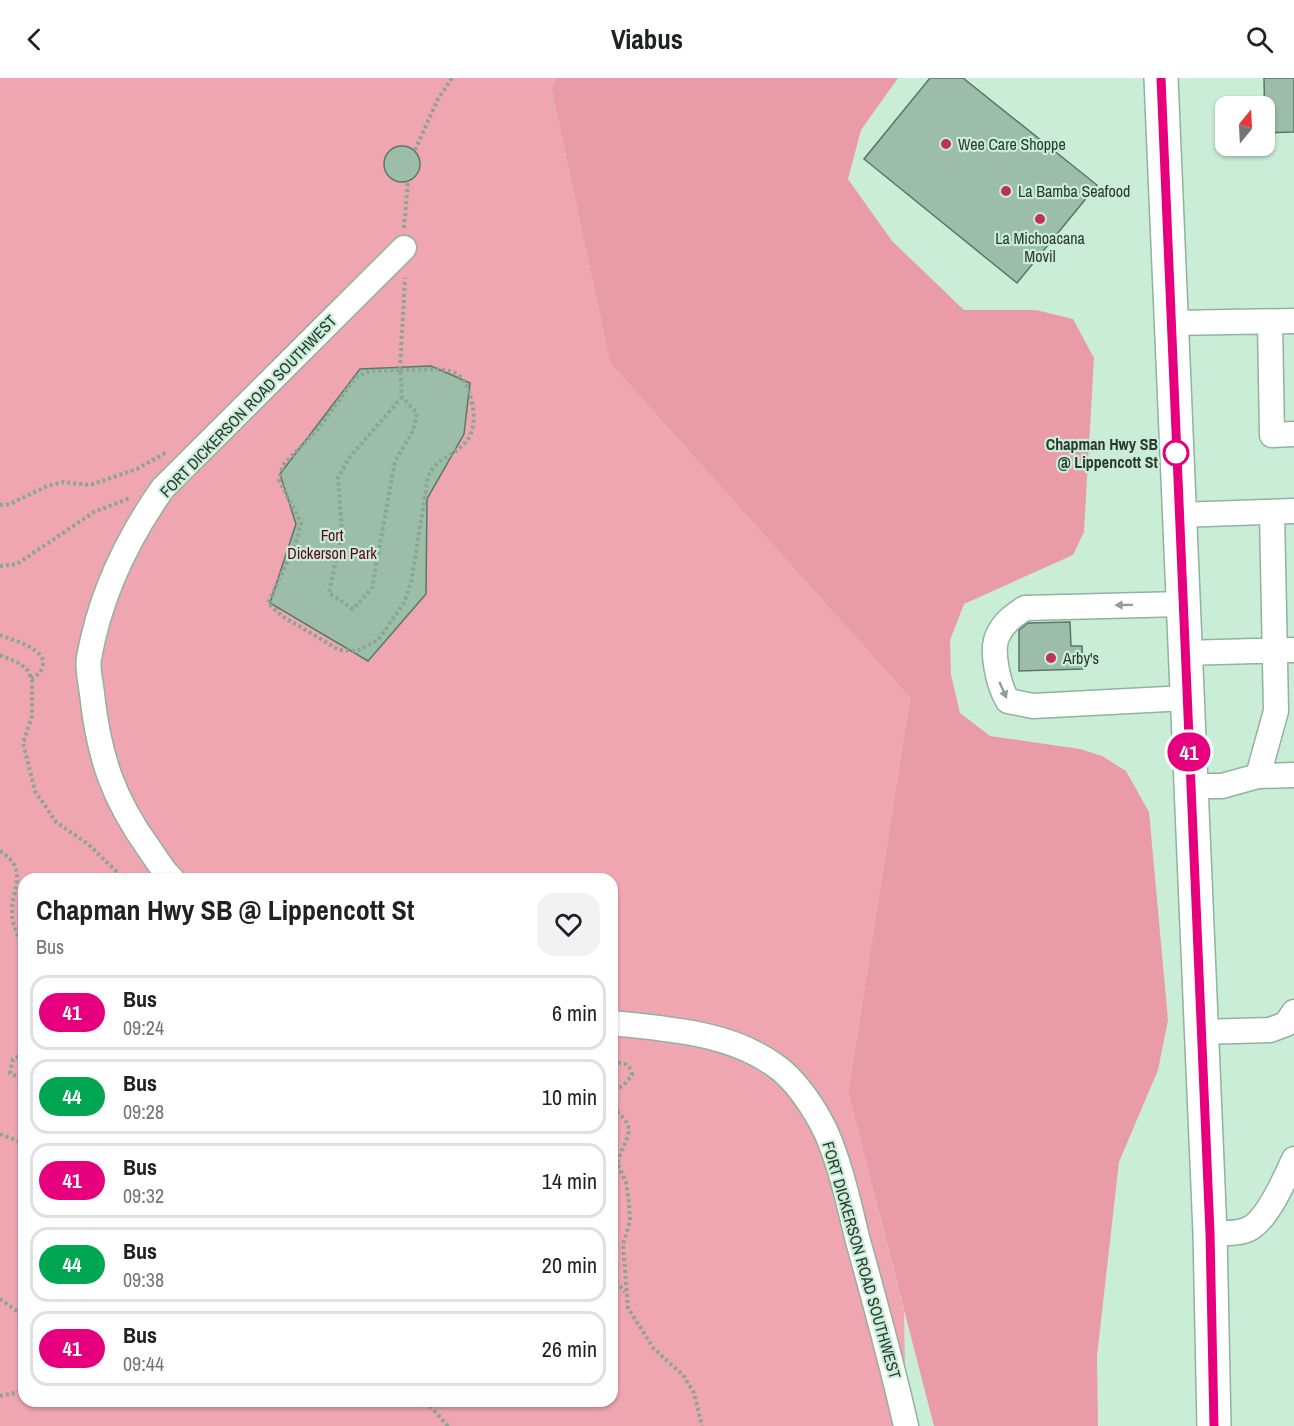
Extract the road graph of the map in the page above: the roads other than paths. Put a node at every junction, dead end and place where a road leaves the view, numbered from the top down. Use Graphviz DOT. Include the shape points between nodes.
graph roads {
  1 [pos="1161,78"];
  2 [pos="404,248"];
  3 [pos="1294,321"];
  4 [pos="1171,323"];
  5 [pos="1270,323"];
  6 [pos="1283,435"];
  7 [pos="1283,512"];
  8 [pos="1178,514"];
  9 [pos="1283,560"];
  10 [pos="1182,604"];
  11 [pos="1284,650"];
  12 [pos="1184,653"];
  13 [pos="1186,698"];
  14 [pos="1285,712"];
  15 [pos="1294,775"];
  16 [pos="1258,776"];
  17 [pos="1190,786"];
  18 [pos="168,873"];
  19 [pos="1294,1012"];
  20 [pos="618,1024"];
  21 [pos="1201,1032"];
  22 [pos="1294,1159"];
  23 [pos="1210,1233"];
  24 [pos="906,1426"];
  25 [pos="1214,1426"];
  1 -- 4 [label="highway"];
  2 -- 18 [label="street, FORT DICKERSON ROAD SOUTHWEST" via="164,488 139,522 118,564 88,661 95,727 112,788"];
  3 -- 5 [label="street"];
  4 -- 5 [label="street"];
  4 -- 8 [label="highway"];
  5 -- 6 [label="street"];
  7 -- 8 [label="street"];
  7 -- 9 [label="street"];
  8 -- 10 [label="highway"];
  9 -- 11 [label="street"];
  10 -- 12 [label="highway"];
  10 -- 13 [label="street, one-way" via="1025,608 1007,620 996,638 997,674 1008,701 1033,706"];
  11 -- 12 [label="street"];
  11 -- 14 [label="street"];
  12 -- 13 [label="highway"];
  13 -- 17 [label="highway"];
  14 -- 16 [label="street"];
  15 -- 16 [label="street"];
  16 -- 17 [label="street" via="1222,786"];
  17 -- 21 [label="highway"];
  19 -- 21 [label="street" via="1286,1024 1270,1030"];
  20 -- 24 [label="street, FORT DICKERSON ROAD SOUTHWEST" via="697,1034 735,1044 775,1064 802,1094 825,1131 840,1174"];
  21 -- 23 [label="highway"];
  22 -- 23 [label="street" via="1274,1199 1251,1228"];
  23 -- 25 [label="highway"];
}
